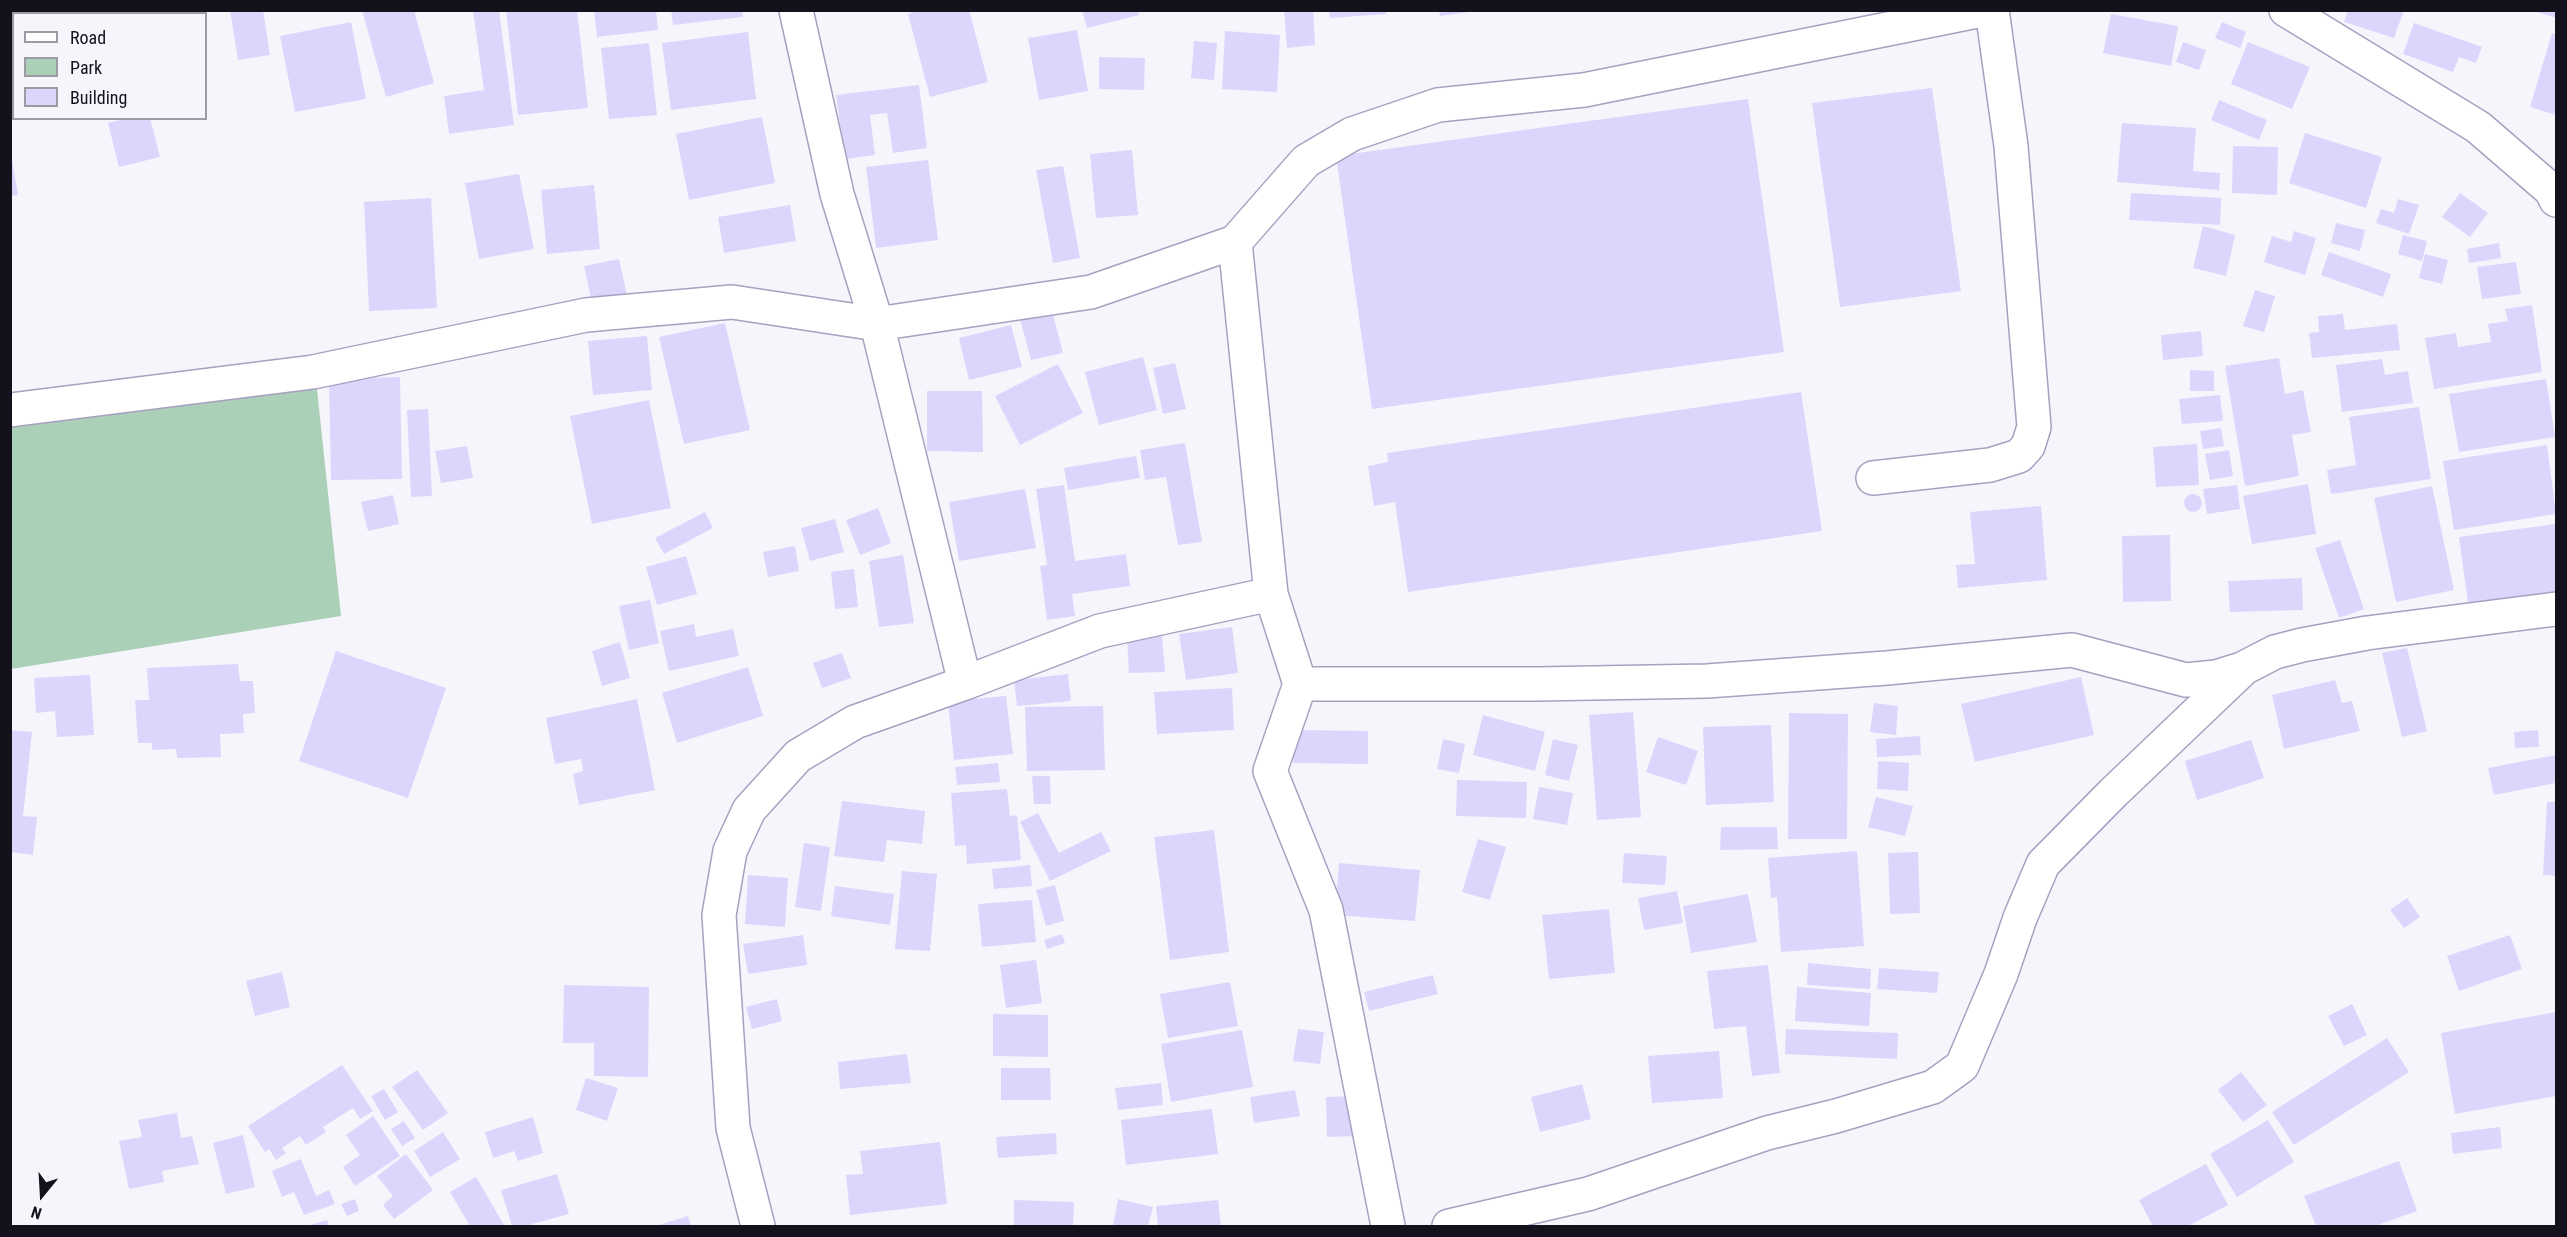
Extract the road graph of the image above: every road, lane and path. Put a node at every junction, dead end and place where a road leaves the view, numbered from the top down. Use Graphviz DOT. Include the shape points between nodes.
graph roads {
  1 [pos="796,10"];
  2 [pos="1982,10"];
  3 [pos="1992,10"];
  4 [pos="2286,10"];
  5 [pos="2556,200"];
  6 [pos="1235,242"];
  7 [pos="877,324"];
  8 [pos="10,410"];
  9 [pos="1873,478"];
  10 [pos="1271,594"];
  11 [pos="2556,609"];
  12 [pos="2242,669"];
  13 [pos="965,683"];
  14 [pos="1299,684"];
  15 [pos="758,1227"];
  16 [pos="1388,1227"];
  17 [pos="1449,1227"];
  1 -- 7 [label="street" via="837,194"];
  2 -- 6 [label="street" via="1584,90 1438,105 1352,134 1306,161"];
  3 -- 9 [label="street" via="2011,146 2034,427 2028,446 2019,456 1990,465"];
  4 -- 5 [label="street" via="2478,127 2551,190"];
  6 -- 7 [label="street" via="1091,292"];
  6 -- 10 [label="street"];
  7 -- 8 [label="street" via="732,302 586,315 313,372"];
  7 -- 13 [label="street"];
  10 -- 13 [label="street" via="1100,631"];
  10 -- 14 [label="street"];
  11 -- 12 [label="street" via="2313,643 2276,652"];
  12 -- 14 [label="street" via="2186,680 2072,650 1707,681"];
  12 -- 17 [label="street" via="2043,864 1962,1066 1933,1087 1767,1133 1587,1194"];
  13 -- 15 [label="street" via="855,722 798,756 749,810 730,851 719,915 733,1128"];
  14 -- 16 [label="street" via="1270,771 1326,910"];
}
